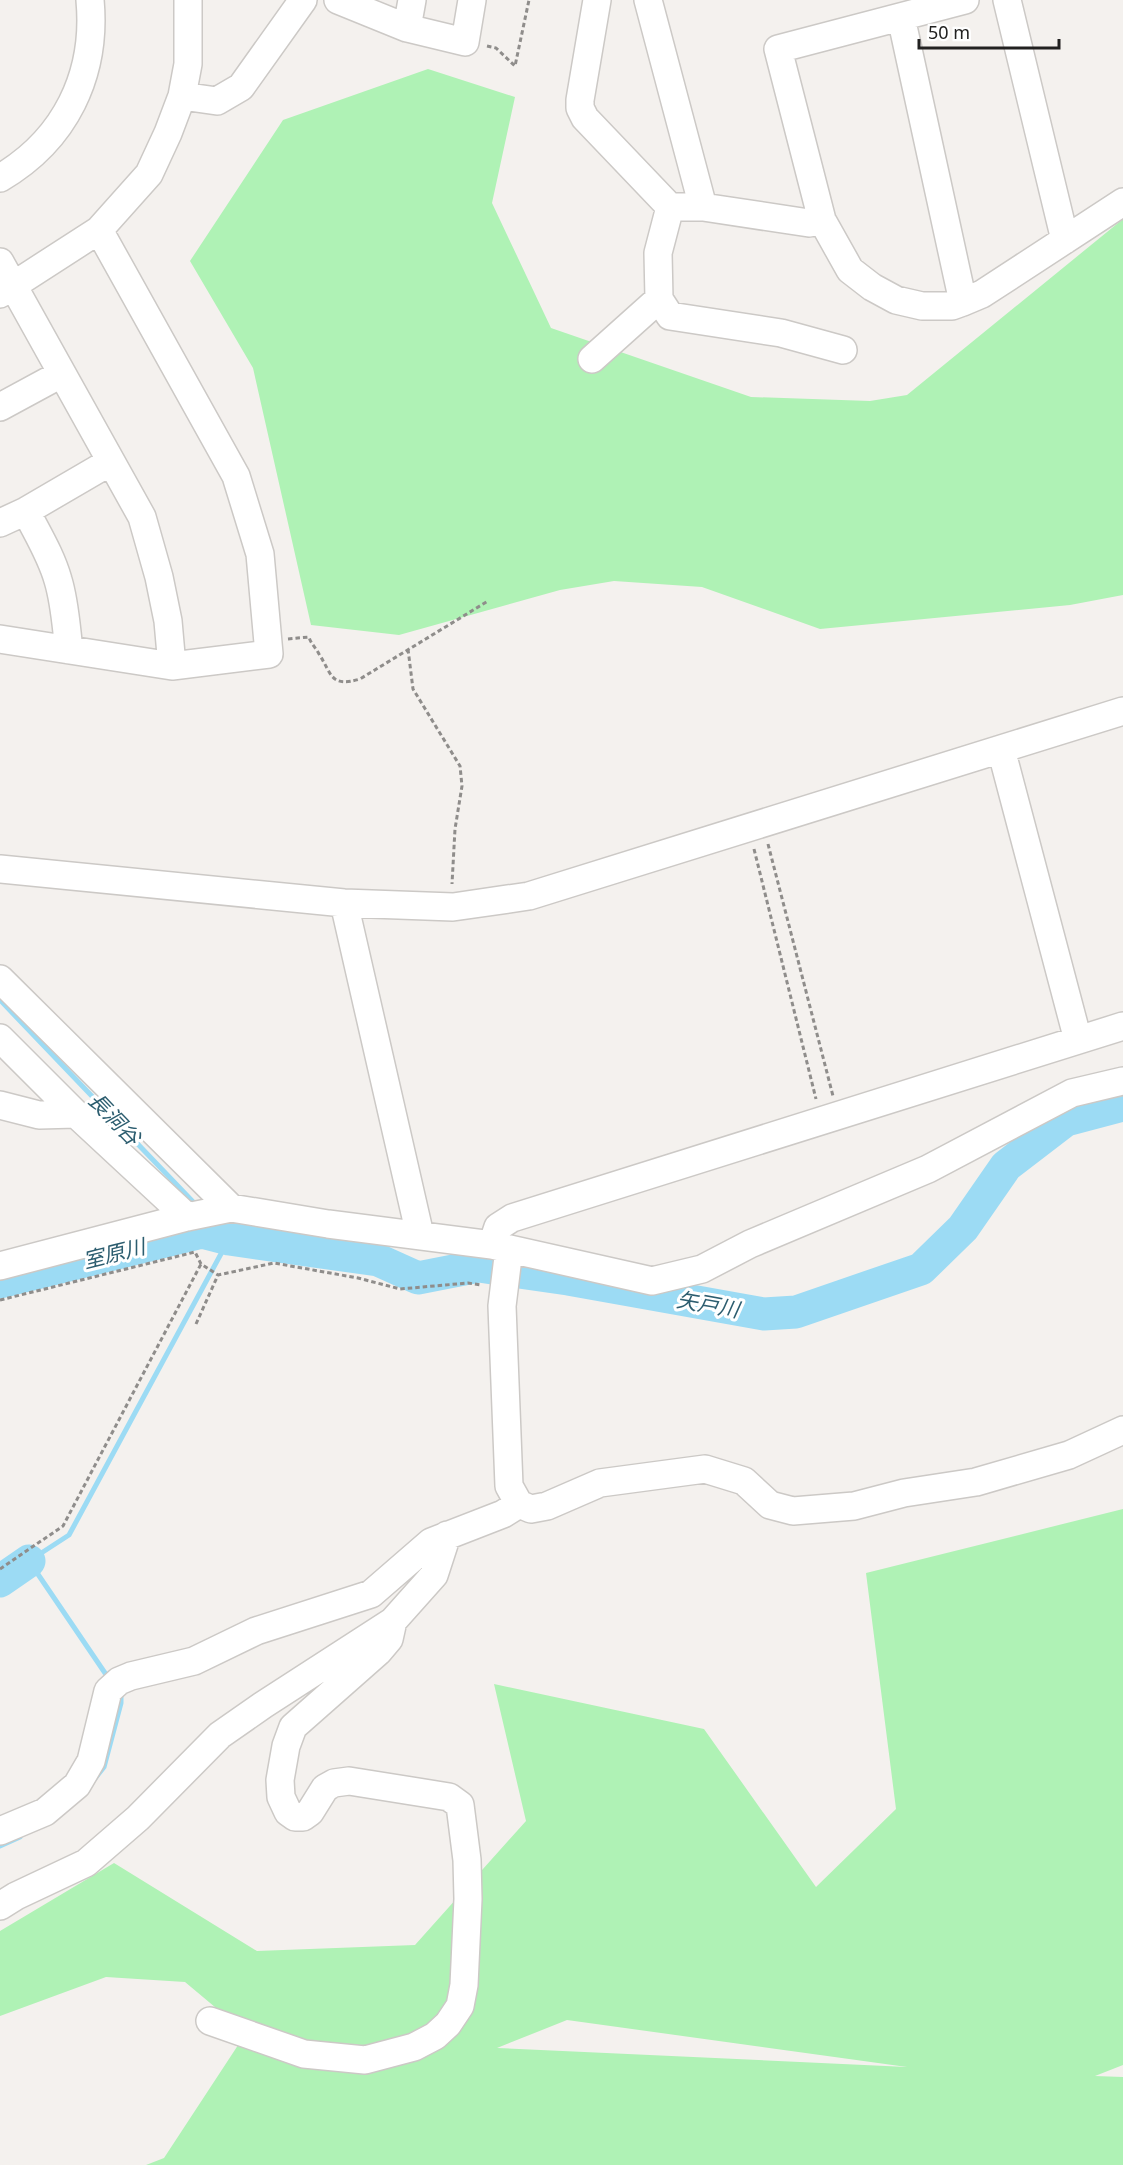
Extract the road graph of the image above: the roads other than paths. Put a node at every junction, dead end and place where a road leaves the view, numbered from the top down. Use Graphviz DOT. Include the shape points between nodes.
graph roads {
  1 [pos="90,0"];
  2 [pos="188,0"];
  3 [pos="303,0"];
  4 [pos="338,0"];
  5 [pos="412,0"];
  6 [pos="472,0"];
  7 [pos="597,0"];
  8 [pos="648,0"];
  9 [pos="965,0"];
  10 [pos="1007,0"];
  11 [pos="901,17"];
  12 [pos="408,28"];
  13 [pos="182,96"];
  14 [pos="0,178"];
  15 [pos="1123,202"];
  16 [pos="670,207"];
  17 [pos="703,207"];
  18 [pos="822,220"];
  19 [pos="99,230"];
  20 [pos="1065,240"];
  21 [pos="0,262"];
  22 [pos="7,291"];
  23 [pos="659,299"];
  24 [pos="963,302"];
  25 [pos="843,350"];
  26 [pos="592,358"];
  27 [pos="61,374"];
  28 [pos="0,407"];
  29 [pos="110,462"];
  30 [pos="26,511"];
  31 [pos="0,523"];
  32 [pos="0,639"];
  33 [pos="69,650"];
  34 [pos="172,666"];
  35 [pos="1123,711"];
  36 [pos="1001,749"];
  37 [pos="0,869"];
  38 [pos="344,903"];
  39 [pos="0,979"];
  40 [pos="1123,1026"];
  41 [pos="0,1038"];
  42 [pos="1078,1040"];
  43 [pos="1123,1081"];
  44 [pos="0,1105"];
  45 [pos="76,1113"];
  46 [pos="224,1210"];
  47 [pos="187,1216"];
  48 [pos="420,1235"];
  49 [pos="500,1247"];
  50 [pos="0,1266"];
  51 [pos="1123,1430"];
  52 [pos="519,1504"];
  53 [pos="447,1535"];
  54 [pos="393,1621"];
  55 [pos="0,1832"];
  56 [pos="0,1906"];
  57 [pos="210,2020"];
  1 -- 14 [label="street" via="89,50 72,102 39,150"];
  2 -- 13 [label="street" via="188,64"];
  3 -- 13 [label="street" via="241,87 217,101"];
  4 -- 12 [label="street"];
  5 -- 12 [label="street"];
  6 -- 12 [label="street" via="465,42"];
  7 -- 16 [label="street" via="580,108 585,118"];
  8 -- 17 [label="street"];
  9 -- 11 [label="street"];
  10 -- 20 [label="street"];
  11 -- 18 [label="street" via="778,49"];
  11 -- 24 [label="street"];
  13 -- 19 [label="street" via="149,174"];
  15 -- 20 [label="street"];
  16 -- 17 [label="street"];
  16 -- 23 [label="street" via="658,253"];
  17 -- 18 [label="street" via="809,223"];
  18 -- 24 [label="street" via="850,270 872,287 896,300 922,306"];
  19 -- 22 [label="street"];
  19 -- 34 [label="street" via="236,476 260,554 269,654"];
  20 -- 24 [label="street" via="982,294"];
  21 -- 22 [label="street"];
  22 -- 27 [label="street"];
  23 -- 25 [label="street" via="670,316 781,333"];
  23 -- 26 [label="street"];
  27 -- 28 [label="street"];
  27 -- 29 [label="street"];
  29 -- 30 [label="street"];
  29 -- 34 [label="street" via="142,517 153,550 168,621"];
  30 -- 31 [label="street"];
  30 -- 33 [label="street" via="58,578"];
  32 -- 33 [label="street"];
  33 -- 34 [label="street"];
  35 -- 36 [label="street"];
  36 -- 38 [label="street" via="529,896 453,907"];
  36 -- 42 [label="street"];
  37 -- 38 [label="street"];
  38 -- 48 [label="street"];
  39 -- 46 [label="street"];
  40 -- 42 [label="street"];
  41 -- 45 [label="street"];
  42 -- 49 [label="street" via="512,1218 498,1227"];
  43 -- 49 [label="street" via="1072,1093 928,1170 750,1244 702,1269 652,1281"];
  44 -- 45 [label="street" via="39,1115"];
  45 -- 47 [label="street"];
  46 -- 47 [label="street"];
  46 -- 48 [label="street"];
  47 -- 50 [label="street"];
  48 -- 49 [label="street"];
  49 -- 52 [label="street" via="509,1486"];
  51 -- 52 [label="street" via="1069,1455 976,1482 854,1506 793,1511 770,1505 744,1481 705,1469 600,1483 548,1506 531,1509"];
  52 -- 53 [label="street"];
  53 -- 54 [label="street" via="434,1575"];
  53 -- 55 [label="street" via="431,1542 371,1594 256,1631 194,1661 119,1681 108,1691 91,1761 77,1785 45,1812"];
  54 -- 56 [label="street" via="220,1735 138,1818 86,1863"];
  54 -- 57 [label="street" via="389,1639 378,1652 293,1727 280,1780 281,1797 295,1817 310,1812 325,1788 349,1781 449,1797 460,1805 468,1899 460,2006 435,2036 365,2060 304,2054"];
}
